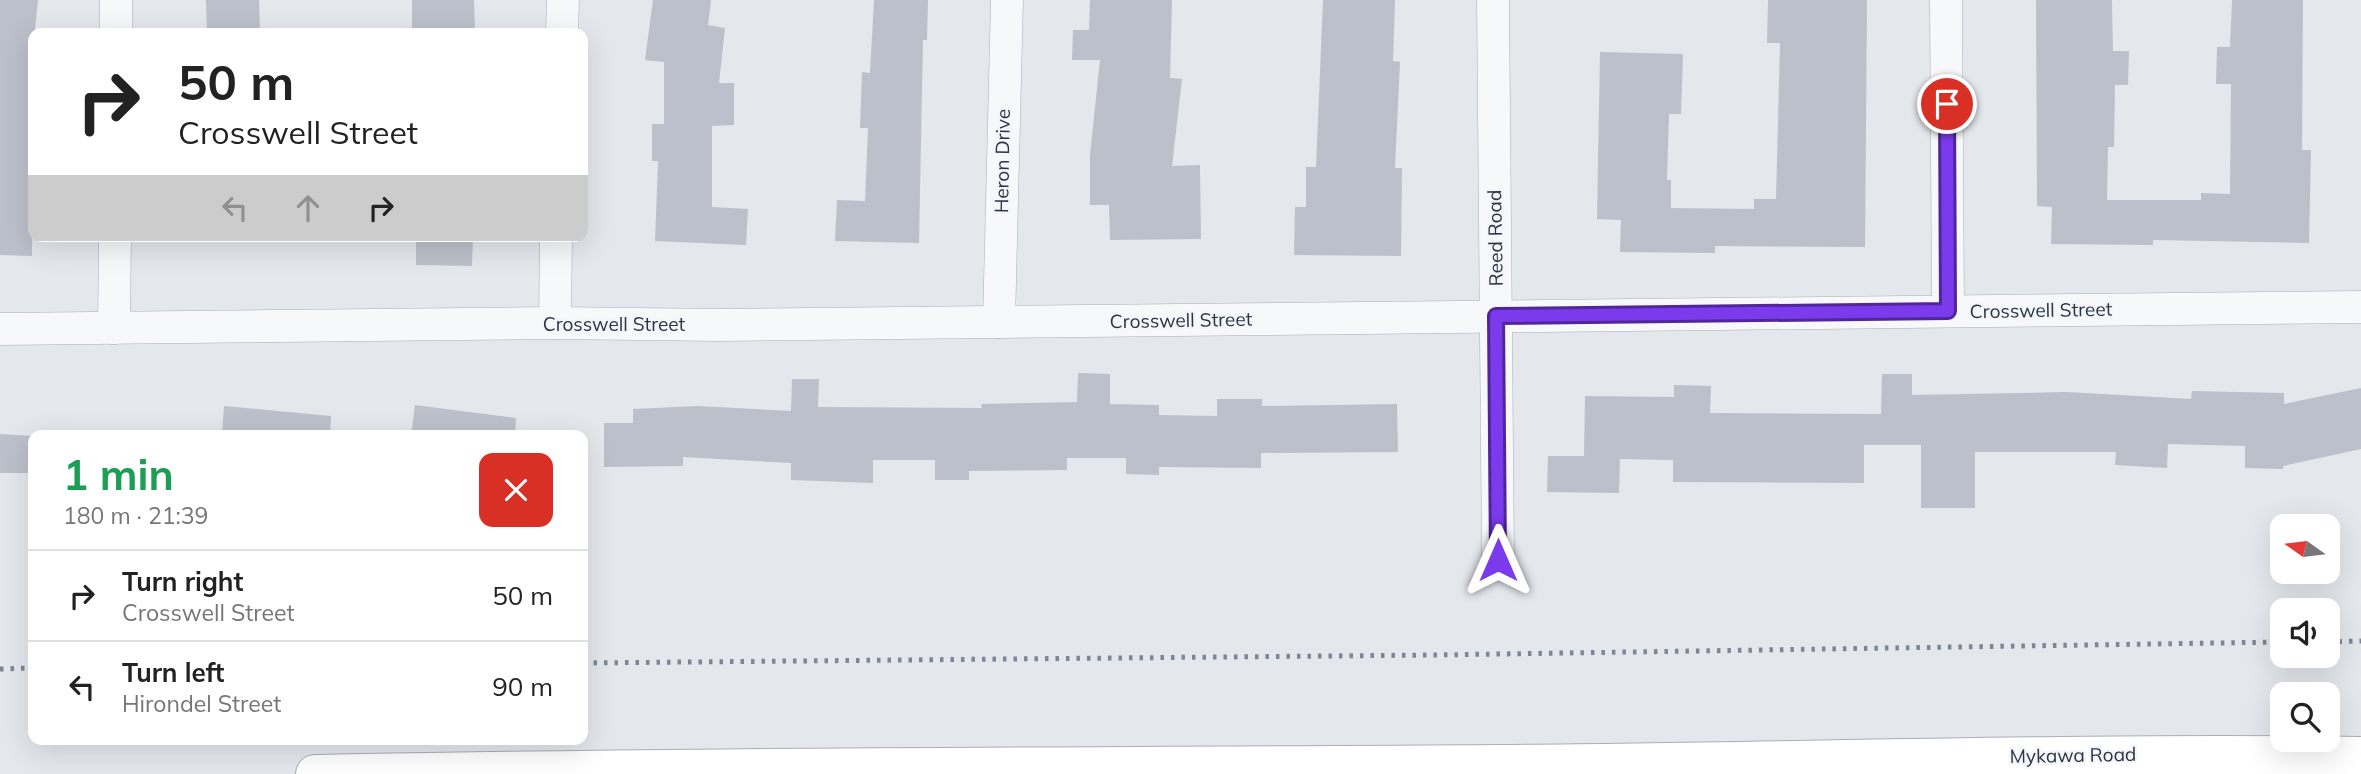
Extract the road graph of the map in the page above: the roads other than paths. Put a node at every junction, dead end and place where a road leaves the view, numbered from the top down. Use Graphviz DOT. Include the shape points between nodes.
graph roads {
  1 [pos="116,0"];
  2 [pos="563,0"];
  3 [pos="1007,0"];
  4 [pos="1493,0"];
  5 [pos="1946,0"];
  6 [pos="116,28"];
  7 [pos="562,28"];
  8 [pos="115,242"];
  9 [pos="556,242"];
  10 [pos="2361,307"];
  11 [pos="1948,311"];
  12 [pos="1496,316"];
  13 [pos="999,322"];
  14 [pos="555,323"];
  15 [pos="114,327"];
  16 [pos="0,329"];
  17 [pos="1498,560"];
  18 [pos="2361,756"];
  19 [pos="2185,764"];
  20 [pos="1499,769"];
  21 [pos="316,774"];
  1 -- 6 [label="street"];
  2 -- 7 [label="street"];
  3 -- 13 [label="street, Heron Drive"];
  4 -- 12 [label="street, Reed Road"];
  5 -- 11 [label="street"];
  8 -- 15 [label="street"];
  9 -- 14 [label="street"];
  10 -- 11 [label="street, Crosswell Street"];
  11 -- 12 [label="street, Crosswell Street"];
  12 -- 13 [label="street, Crosswell Street"];
  12 -- 17 [label="street, Reed Road"];
  13 -- 14 [label="street, Crosswell Street"];
  14 -- 15 [label="street, Crosswell Street"];
  15 -- 16 [label="street, Crosswell Street"];
  18 -- 19 [label="main road, Mykawa Road"];
  19 -- 20 [label="main road, Mykawa Road"];
  20 -- 21 [label="main road, Mykawa Road" via="634,768"];
}
